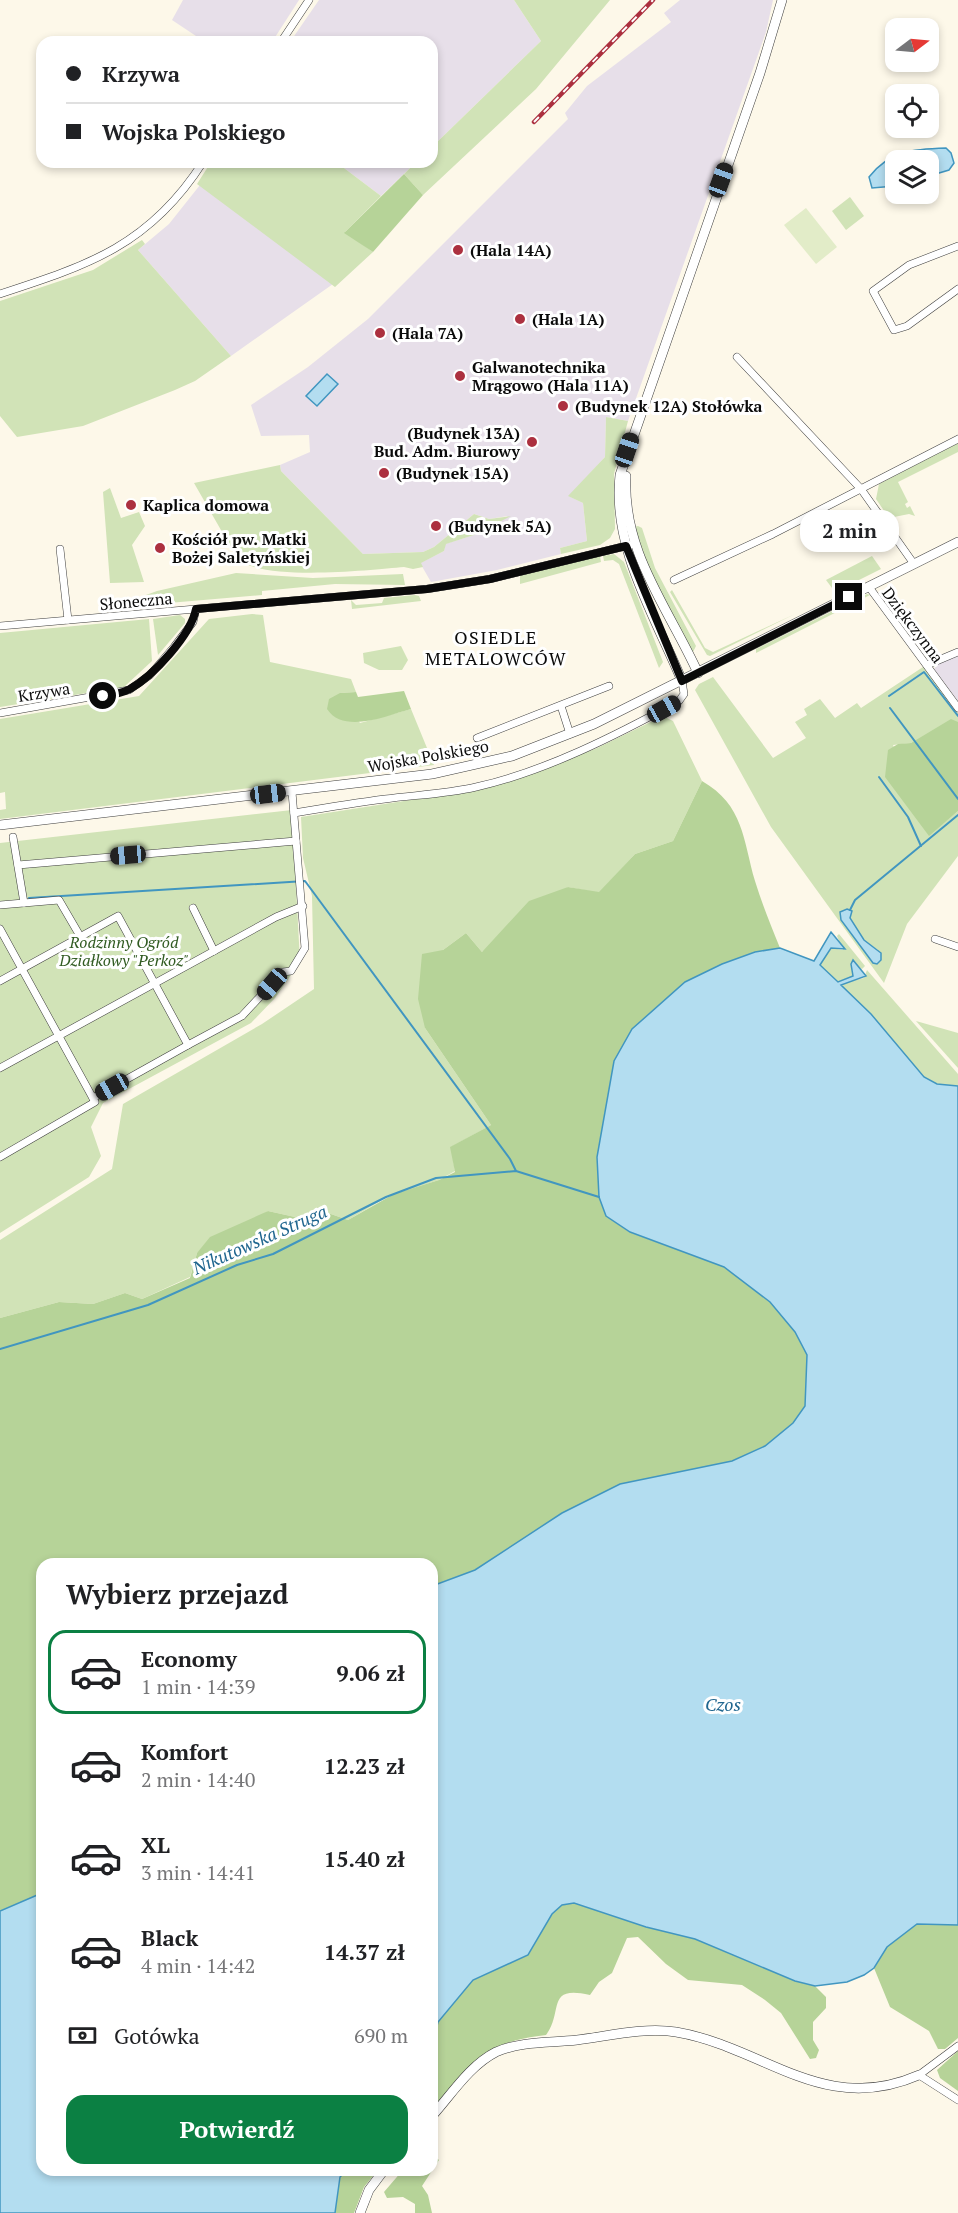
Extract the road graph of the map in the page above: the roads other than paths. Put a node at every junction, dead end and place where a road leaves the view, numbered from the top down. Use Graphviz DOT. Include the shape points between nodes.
graph roads {
  1 [pos="309,0"];
  2 [pos="782,0"];
  3 [pos="286,36"];
  4 [pos="199,168"];
  5 [pos="958,246"];
  6 [pos="958,289"];
  7 [pos="0,294"];
  8 [pos="737,357"];
  9 [pos="958,439"];
  10 [pos="861,489"];
  11 [pos="958,542"];
  12 [pos="630,545"];
  13 [pos="60,549"];
  14 [pos="914,564"];
  15 [pos="674,580"];
  16 [pos="868,587"];
  17 [pos="196,609"];
  18 [pos="68,620"];
  19 [pos="0,626"];
  20 [pos="958,652"];
  21 [pos="927,665"];
  22 [pos="698,673"];
  23 [pos="682,681"];
  24 [pos="609,686"];
  25 [pos="561,706"];
  26 [pos="958,708"];
  27 [pos="0,713"];
  28 [pos="570,734"];
  29 [pos="477,738"];
  30 [pos="292,792"];
  31 [pos="294,813"];
  32 [pos="0,825"];
  33 [pos="13,837"];
  34 [pos="296,841"];
  35 [pos="18,865"];
  36 [pos="24,903"];
  37 [pos="0,905"];
  38 [pos="303,906"];
  39 [pos="192,908"];
  40 [pos="0,929"];
  41 [pos="80,936"];
  42 [pos="935,939"];
  43 [pos="958,947"];
  44 [pos="214,951"];
  45 [pos="22,969"];
  46 [pos="0,981"];
  47 [pos="154,983"];
  48 [pos="59,1036"];
  49 [pos="188,1045"];
  50 [pos="0,1068"];
  51 [pos="93,1098"];
  52 [pos="0,1157"];
  53 [pos="958,2046"];
  54 [pos="919,2075"];
  55 [pos="958,2100"];
  56 [pos="438,2109"];
  57 [pos="380,2176"];
  58 [pos="360,2213"];
  1 -- 3 [label="street"];
  2 -- 12 [label="street" via="627,450 618,491"];
  4 -- 7 [label="street" via="171,206 142,232 83,266"];
  5 -- 6 [label="street" via="909,265 873,291 894,330 908,326"];
  8 -- 10 [label="street"];
  9 -- 10 [label="street"];
  10 -- 14 [label="street"];
  10 -- 15 [label="street"];
  11 -- 14 [label="street, Wojska Polskiego"];
  12 -- 17 [label="street, Słoneczna" via="490,579 427,589"];
  12 -- 22 [label="street"];
  12 -- 23 [label="street"];
  13 -- 18 [label="street"];
  14 -- 16 [label="street, Wojska Polskiego"];
  16 -- 21 [label="street, Dziękczynna"];
  16 -- 22 [label="street, Wojska Polskiego"];
  17 -- 18 [label="street, Słoneczna"];
  17 -- 27 [label="street, Krzywa" via="193,621 174,647 150,675 129,690"];
  18 -- 19 [label="street, Słoneczna"];
  20 -- 21 [label="street"];
  21 -- 26 [label="street, Dziękczynna"];
  22 -- 23 [label="street, Wojska Polskiego"];
  23 -- 28 [label="street, Wojska Polskiego"];
  23 -- 31 [label="street" via="684,694 679,701 596,744 478,787"];
  24 -- 25 [label="street"];
  25 -- 28 [label="street"];
  25 -- 29 [label="street"];
  28 -- 30 [label="street, Wojska Polskiego" via="466,768"];
  30 -- 31 [label="street"];
  30 -- 32 [label="street, Wojska Polskiego"];
  31 -- 34 [label="street"];
  33 -- 35 [label="street"];
  34 -- 35 [label="street"];
  34 -- 38 [label="street"];
  35 -- 36 [label="street"];
  36 -- 37 [label="street"];
  36 -- 41 [label="street" via="59,900"];
  38 -- 44 [label="street"];
  38 -- 49 [label="street" via="305,948 291,971 282,972 242,1016"];
  39 -- 44 [label="street"];
  40 -- 45 [label="street"];
  41 -- 45 [label="street"];
  41 -- 47 [label="street" via="118,916"];
  42 -- 43 [label="street"];
  44 -- 47 [label="street"];
  45 -- 46 [label="street"];
  45 -- 48 [label="street"];
  47 -- 48 [label="street"];
  47 -- 49 [label="street"];
  48 -- 50 [label="street"];
  48 -- 51 [label="street"];
  49 -- 51 [label="street"];
  51 -- 52 [label="street" via="95,1102"];
  53 -- 54 [label="street"];
  54 -- 55 [label="street"];
  54 -- 56 [label="street" via="884,2087 831,2087 708,2040 653,2030 530,2044 497,2052 473,2069"];
  57 -- 58 [label="street"];
}
